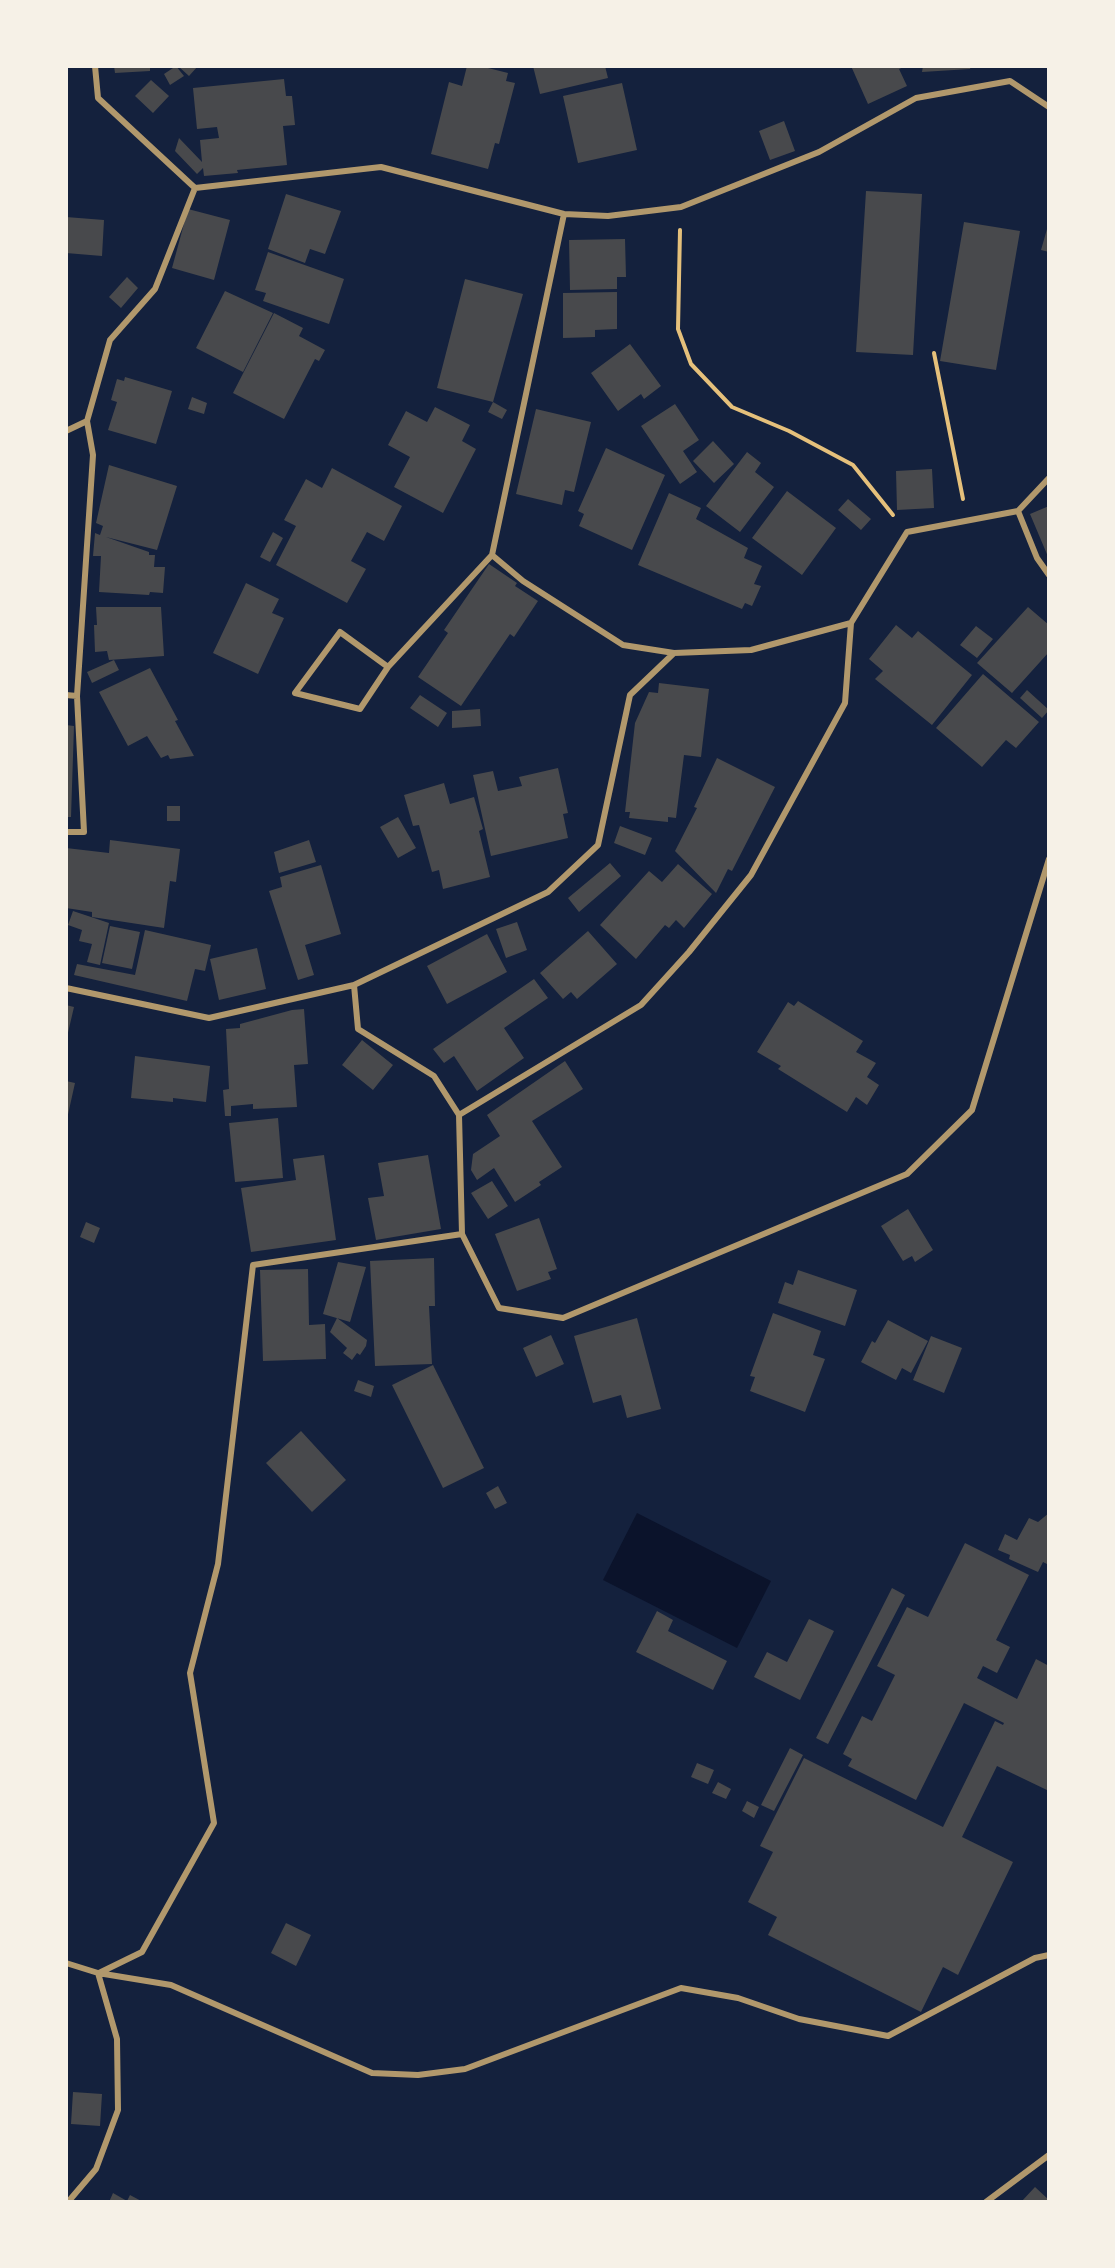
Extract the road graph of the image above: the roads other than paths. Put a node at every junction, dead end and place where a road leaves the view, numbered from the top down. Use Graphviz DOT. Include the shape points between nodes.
graph roads {
  1 [pos="95,66"];
  2 [pos="1049,107"];
  3 [pos="195,188"];
  4 [pos="564,213"];
  5 [pos="87,421"];
  6 [pos="66,430"];
  7 [pos="1049,478"];
  8 [pos="1018,511"];
  9 [pos="492,555"];
  10 [pos="1049,575"];
  11 [pos="850,623"];
  12 [pos="674,653"];
  13 [pos="388,667"];
  14 [pos="66,695"];
  15 [pos="77,696"];
  16 [pos="66,832"];
  17 [pos="1049,859"];
  18 [pos="354,985"];
  19 [pos="66,988"];
  20 [pos="459,1115"];
  21 [pos="462,1234"];
  22 [pos="1049,1955"];
  23 [pos="66,1963"];
  24 [pos="98,1973"];
  25 [pos="1049,2156"];
  26 [pos="68,2202"];
  27 [pos="986,2202"];
  1 -- 3 [label="street" via="98,98"];
  2 -- 4 [label="street" via="1010,81 916,98 819,153 681,207 608,216"];
  3 -- 4 [label="street" via="381,167"];
  3 -- 5 [label="street" via="155,289 111,340"];
  4 -- 9 [label="street"];
  5 -- 6 [label="street"];
  5 -- 15 [label="street" via="93,455"];
  7 -- 8 [label="street"];
  8 -- 10 [label="street" via="1037,558"];
  8 -- 11 [label="street" via="907,532"];
  9 -- 12 [label="street" via="523,581 623,645"];
  9 -- 13 [label="street"];
  11 -- 12 [label="street" via="751,650"];
  11 -- 20 [label="street" via="845,703 751,875 641,1005"];
  12 -- 18 [label="street" via="630,695 598,845 548,892"];
  13 -- 13 [label="street" via="340,632 295,693 360,710"];
  14 -- 15 [label="street"];
  15 -- 16 [label="street" via="84,832"];
  17 -- 21 [label="street" via="972,1110 907,1174 563,1318 499,1308"];
  18 -- 19 [label="street" via="209,1018"];
  18 -- 20 [label="street" via="358,1029 434,1076"];
  20 -- 21 [label="street"];
  21 -- 24 [label="street" via="253,1265 218,1564 190,1673 214,1823 142,1952"];
  22 -- 24 [label="street" via="1035,1958 888,2036 799,2019 738,1998 681,1988 465,2069 418,2074 372,2073 171,1985"];
  23 -- 24 [label="street"];
  24 -- 26 [label="street" via="117,2039 118,2110 96,2169"];
  25 -- 27 [label="street"];
}
